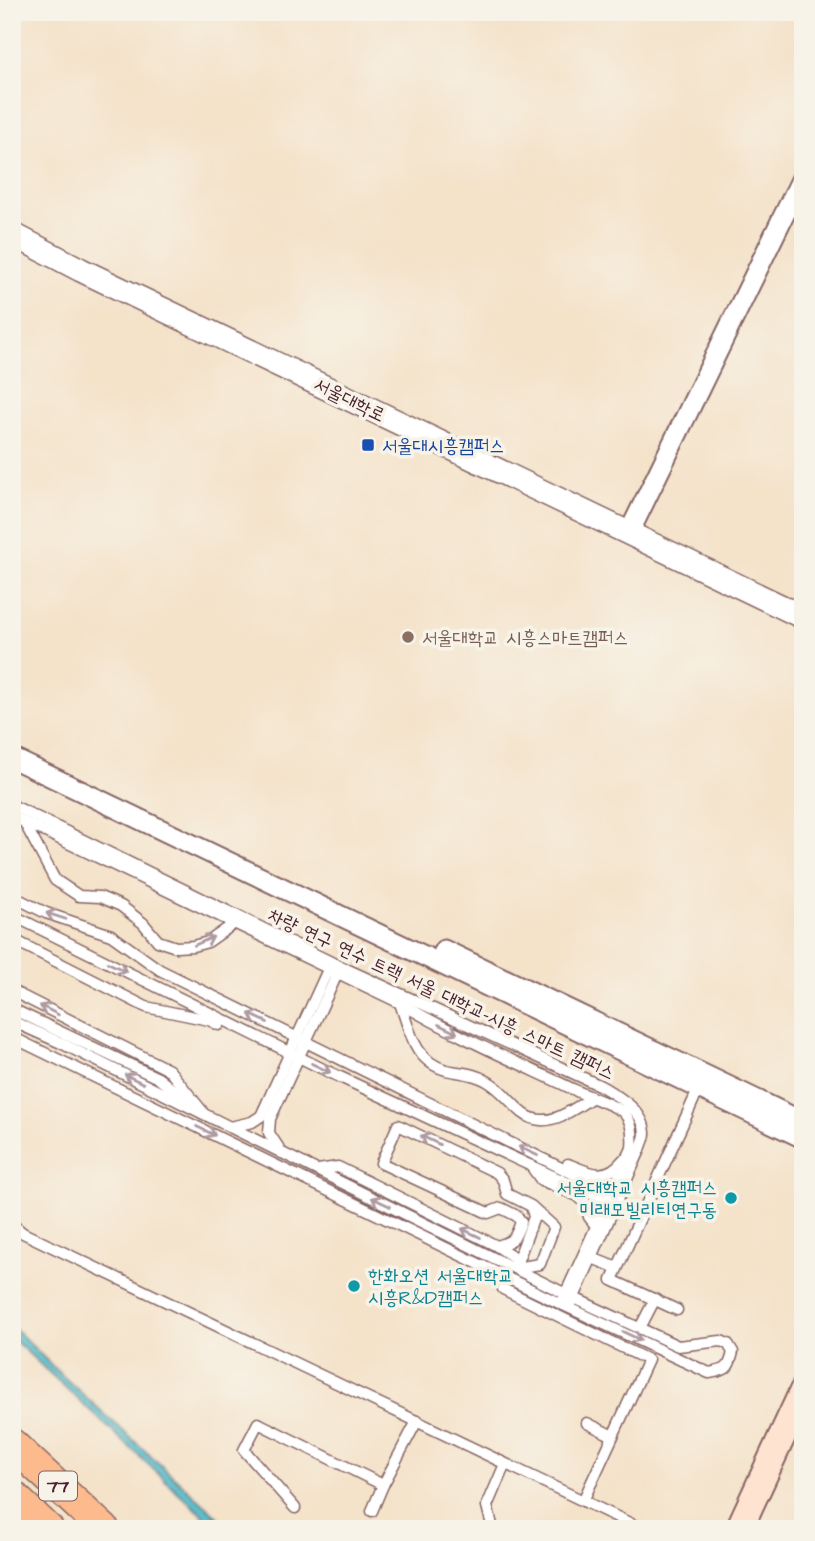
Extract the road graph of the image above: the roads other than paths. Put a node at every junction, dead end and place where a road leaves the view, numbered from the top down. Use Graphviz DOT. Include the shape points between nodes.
graph roads {
  1 [pos="803,176"];
  2 [pos="12,234"];
  3 [pos="629,533"];
  4 [pos="803,617"];
  5 [pos="12,745"];
  6 [pos="12,758"];
  7 [pos="12,805"];
  8 [pos="12,816"];
  9 [pos="24,821"];
  10 [pos="12,896"];
  11 [pos="12,915"];
  12 [pos="235,923"];
  13 [pos="12,936"];
  14 [pos="335,967"];
  15 [pos="12,991"];
  16 [pos="400,1003"];
  17 [pos="12,1009"];
  18 [pos="12,1021"];
  19 [pos="12,1037"];
  20 [pos="262,1039"];
  21 [pos="301,1040"];
  22 [pos="294,1055"];
  23 [pos="699,1088"];
  24 [pos="591,1098"];
  25 [pos="204,1114"];
  26 [pos="803,1122"];
  27 [pos="230,1127"];
  28 [pos="803,1138"];
  29 [pos="632,1149"];
  30 [pos="282,1153"];
  31 [pos="550,1162"];
  32 [pos="531,1166"];
  33 [pos="317,1170"];
  34 [pos="613,1199"];
  35 [pos="530,1206"];
  36 [pos="12,1224"];
  37 [pos="596,1226"];
  38 [pos="497,1246"];
  39 [pos="592,1258"];
  40 [pos="516,1264"];
  41 [pos="617,1268"];
  42 [pos="503,1289"];
  43 [pos="655,1300"];
  44 [pos="568,1301"];
  45 [pos="677,1310"];
  46 [pos="640,1328"];
  47 [pos="803,1391"];
  48 [pos="417,1421"];
  49 [pos="587,1423"];
  50 [pos="613,1436"];
  51 [pos="12,1444"];
  52 [pos="505,1464"];
  53 [pos="383,1485"];
  54 [pos="12,1495"];
  55 [pos="583,1501"];
  56 [pos="295,1508"];
  57 [pos="372,1511"];
  58 [pos="494,1528"];
  59 [pos="48,1529"];
  60 [pos="104,1529"];
  61 [pos="642,1529"];
  62 [pos="738,1529"];
  1 -- 3 [label="street"];
  2 -- 3 [label="street, 서울대학로"];
  3 -- 4 [label="street, 서울대학로"];
  5 -- 26 [label="street"];
  6 -- 23 [label="street"];
  7 -- 14 [label="lane, 차량 연구 연수 트랙 서울 대학교-시흥 스마트 캠퍼스"];
  8 -- 9 [label="lane"];
  9 -- 12 [label="lane"];
  9 -- 12 [label="lane, one-way" via="55,880 79,896 100,897 121,906 158,941 193,946 208,942"];
  21 -- 10 [label="lane, one-way" via="160,970 111,935"];
  11 -- 20 [label="lane, one-way"];
  12 -- 14 [label="lane"];
  13 -- 20 [label="lane" via="146,1007 209,1020 245,1038"];
  14 -- 16 [label="lane"];
  14 -- 21 [label="lane"];
  14 -- 34 [label="lane, 차량 연구 연수 트랙 서울 대학교-시흥 스마트 캠퍼스" via="601,1086 633,1108 645,1134"];
  25 -- 15 [label="lane, one-way" via="169,1070"];
  16 -- 24 [label="lane, one-way"];
  16 -- 24 [label="lane" via="417,1050 430,1064 480,1076 534,1119 562,1116"];
  17 -- 25 [label="lane" via="158,1078"];
  25 -- 18 [label="lane, one-way"];
  19 -- 44 [label="lane, one-way"];
  20 -- 22 [label="lane"];
  21 -- 22 [label="lane"];
  31 -- 21 [label="lane, one-way"];
  22 -- 27 [label="lane" via="261,1116"];
  22 -- 30 [label="lane" via="270,1119 269,1133"];
  22 -- 32 [label="lane, one-way"];
  23 -- 28 [label="street"];
  23 -- 41 [label="lane"];
  24 -- 29 [label="lane" via="622,1111 631,1126"];
  25 -- 27 [label="lane"];
  27 -- 30 [label="lane"];
  29 -- 31 [label="lane" via="619,1165 599,1175"];
  29 -- 34 [label="lane"];
  30 -- 33 [label="lane"];
  31 -- 34 [label="lane"];
  32 -- 34 [label="lane"];
  32 -- 37 [label="lane" via="541,1180 578,1196"];
  38 -- 33 [label="lane, one-way" via="338,1167"];
  40 -- 33 [label="lane, one-way"];
  34 -- 37 [label="lane"];
  34 -- 39 [label="lane, 차량 연구 연수 트랙 서울 대학교-시흥 스마트 캠퍼스"];
  35 -- 38 [label="lane, one-way" via="507,1194 497,1172 398,1125 381,1163 488,1213 501,1208 517,1216 521,1222 515,1239"];
  35 -- 40 [label="lane" via="534,1217"];
  35 -- 40 [label="lane" via="554,1227 540,1264"];
  36 -- 48 [label="lane"];
  37 -- 44 [label="lane"];
  38 -- 40 [label="lane"];
  39 -- 41 [label="lane"];
  39 -- 44 [label="lane, 차량 연구 연수 트랙 서울 대학교-시흥 스마트 캠퍼스"];
  40 -- 44 [label="lane"];
  41 -- 43 [label="lane" via="612,1280"];
  42 -- 50 [label="lane" via="648,1360"];
  43 -- 45 [label="lane"];
  43 -- 46 [label="lane"];
  44 -- 46 [label="lane"];
  44 -- 46 [label="lane, one-way" via="709,1373 725,1370 730,1364 733,1352 721,1341 678,1346"];
  47 -- 62 [label="main road"];
  48 -- 52 [label="lane"];
  48 -- 53 [label="lane"];
  49 -- 50 [label="lane"];
  50 -- 55 [label="lane"];
  51 -- 60 [label="main road, 77"];
  52 -- 55 [label="lane"];
  52 -- 58 [label="lane" via="487,1506"];
  53 -- 56 [label="lane" via="258,1423 244,1450"];
  53 -- 57 [label="lane"];
  54 -- 59 [label="main road, 77"];
  55 -- 61 [label="lane"];
}
